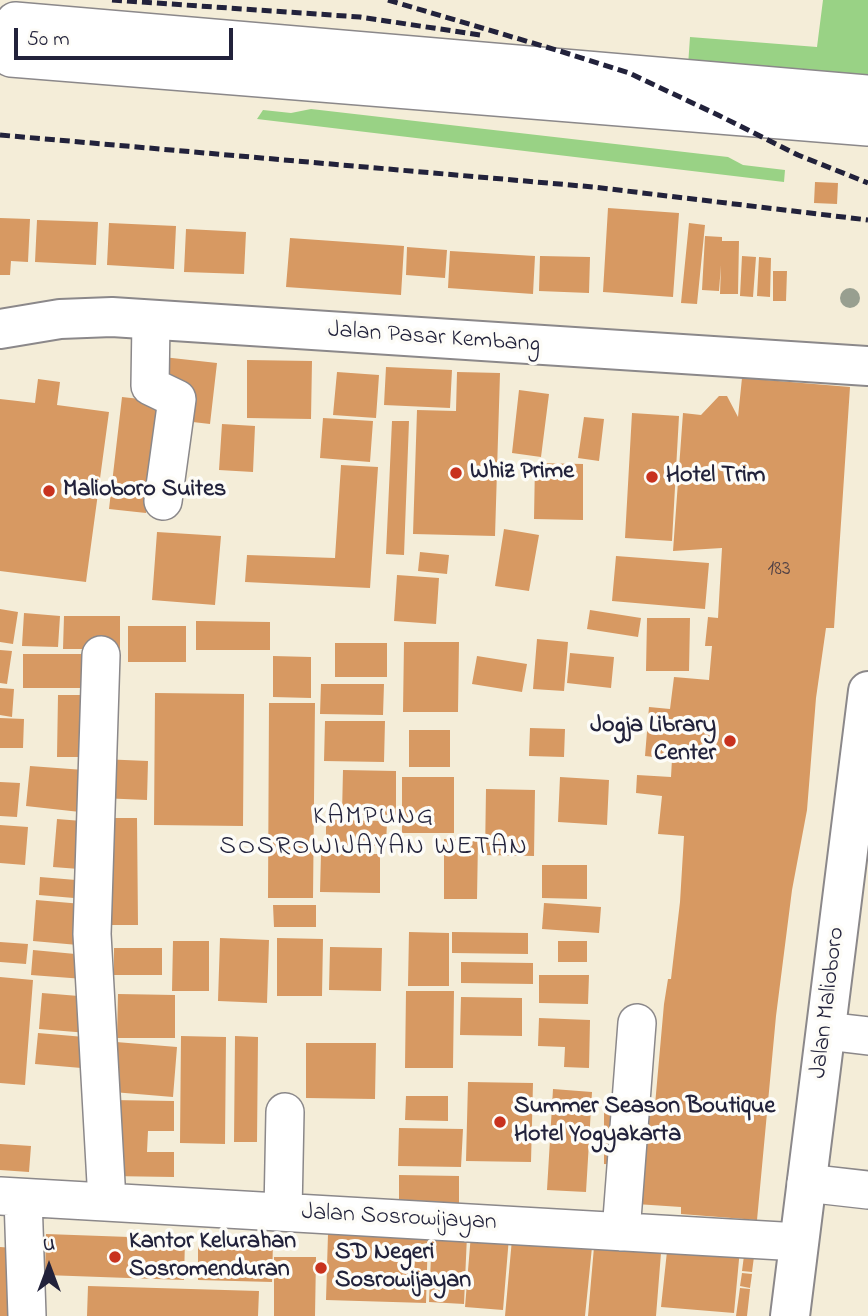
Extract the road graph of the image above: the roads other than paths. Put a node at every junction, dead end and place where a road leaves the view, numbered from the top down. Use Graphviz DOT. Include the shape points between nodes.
graph roads {
  1 [pos="164,34"];
  2 [pos="325,66"];
  3 [pos="161,70"];
  4 [pos="526,82"];
  5 [pos="868,94"];
  6 [pos="868,127"];
  7 [pos="151,321"];
  8 [pos="0,329"];
  9 [pos="868,366"];
  10 [pos="163,501"];
  11 [pos="101,655"];
  12 [pos="868,691"];
  13 [pos="637,1023"];
  14 [pos="825,1031"];
  15 [pos="868,1036"];
  16 [pos="285,1112"];
  17 [pos="806,1183"];
  18 [pos="868,1190"];
  19 [pos="12,1197"];
  20 [pos="107,1201"];
  21 [pos="284,1212"];
  22 [pos="621,1232"];
  23 [pos="799,1242"];
  24 [pos="27,1316"];
  25 [pos="789,1316"];
  1 -- 2 [label="street"];
  1 -- 3 [label="street"];
  1 -- 3 [label="street" via="15,21 11,58"];
  2 -- 3 [label="street"];
  2 -- 4 [label="street"];
  4 -- 5 [label="street"];
  4 -- 6 [label="street"];
  7 -- 8 [label="main road, Jalan Pasar Kembang" via="86,317"];
  7 -- 9 [label="main road, Jalan Pasar Kembang"];
  7 -- 10 [label="street" via="150,386 177,399"];
  11 -- 20 [label="street" via="92,934"];
  12 -- 14 [label="main road, Jalan Malioboro"];
  13 -- 22 [label="street"];
  14 -- 15 [label="street"];
  14 -- 17 [label="main road, Jalan Malioboro"];
  16 -- 21 [label="street"];
  17 -- 18 [label="street"];
  17 -- 23 [label="main road, Jalan Malioboro"];
  19 -- 20 [label="street, Jalan Sosrowijayan"];
  19 -- 24 [label="street"];
  20 -- 21 [label="street, Jalan Sosrowijayan"];
  21 -- 22 [label="street, Jalan Sosrowijayan"];
  22 -- 23 [label="street, Jalan Sosrowijayan"];
  23 -- 25 [label="main road, Jalan Malioboro"];
}
